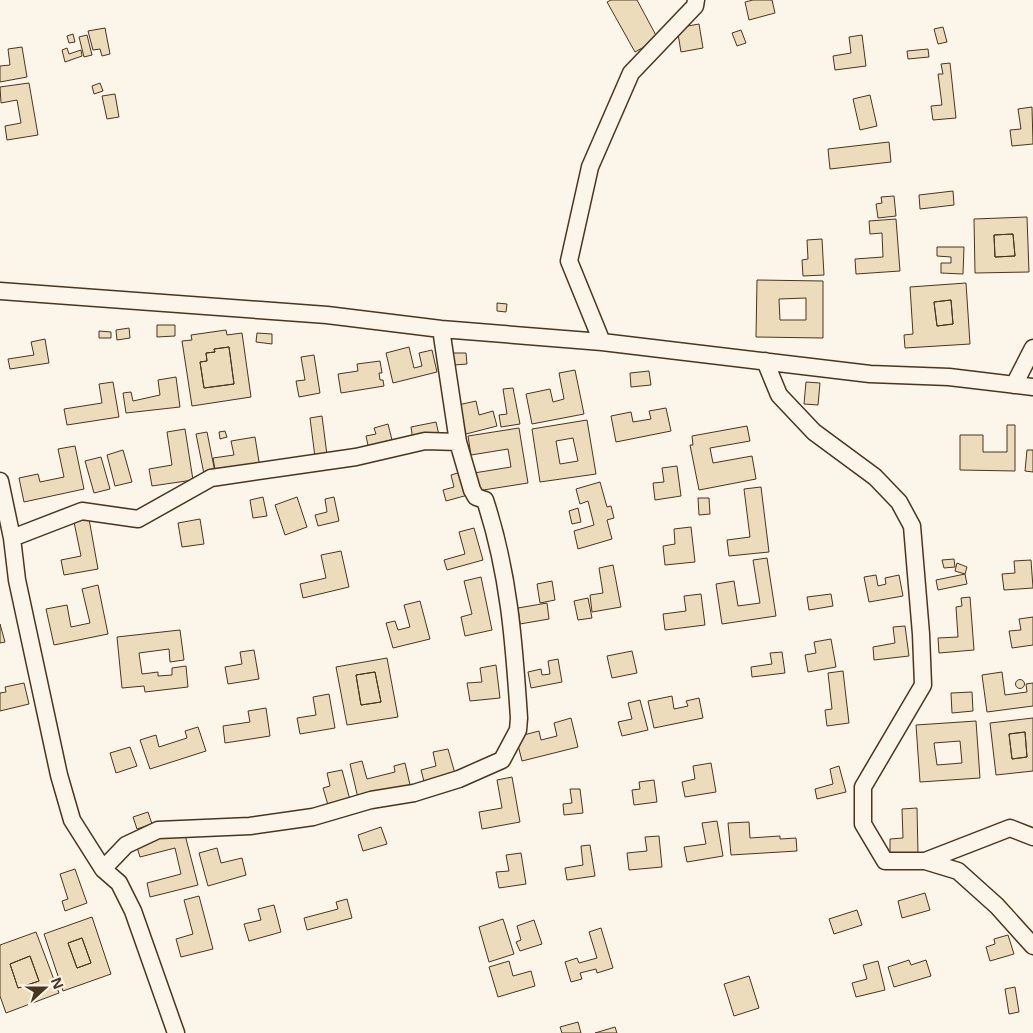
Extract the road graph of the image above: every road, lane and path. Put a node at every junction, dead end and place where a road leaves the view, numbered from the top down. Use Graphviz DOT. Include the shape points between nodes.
graph roads {
  1 [pos="696,0"];
  2 [pos="0,291"];
  3 [pos="441,329"];
  4 [pos="602,342"];
  5 [pos="1033,348"];
  6 [pos="765,361"];
  7 [pos="1014,385"];
  8 [pos="1033,387"];
  9 [pos="458,442"];
  10 [pos="0,481"];
  11 [pos="12,538"];
  12 [pos="1033,837"];
  13 [pos="925,861"];
  14 [pos="103,869"];
  15 [pos="1033,946"];
  16 [pos="176,1033"];
  1 -- 4 [label="street" via="695,6 631,73 590,167 570,261"];
  2 -- 3 [label="street" via="327,315"];
  3 -- 4 [label="street"];
  3 -- 9 [label="street"];
  4 -- 6 [label="street"];
  5 -- 7 [label="street"];
  6 -- 7 [label="street" via="870,374 949,377"];
  6 -- 13 [label="street" via="779,395 814,432 875,477 899,502 912,526 922,634 923,685 863,787 864,824 885,861"];
  7 -- 8 [label="street"];
  9 -- 11 [label="street" via="425,441 356,457 212,478 138,519 82,511"];
  9 -- 14 [label="street" via="472,490 476,497 485,500 498,540 513,626 519,718 518,730 502,760 459,779 313,817 250,826 158,830 126,845"];
  10 -- 11 [label="street"];
  11 -- 14 [label="street" via="17,580 59,775 72,820"];
  12 -- 13 [label="street" via="1010,828"];
  13 -- 15 [label="street" via="958,871 997,906"];
  14 -- 16 [label="street" via="119,882 133,911"];
}
